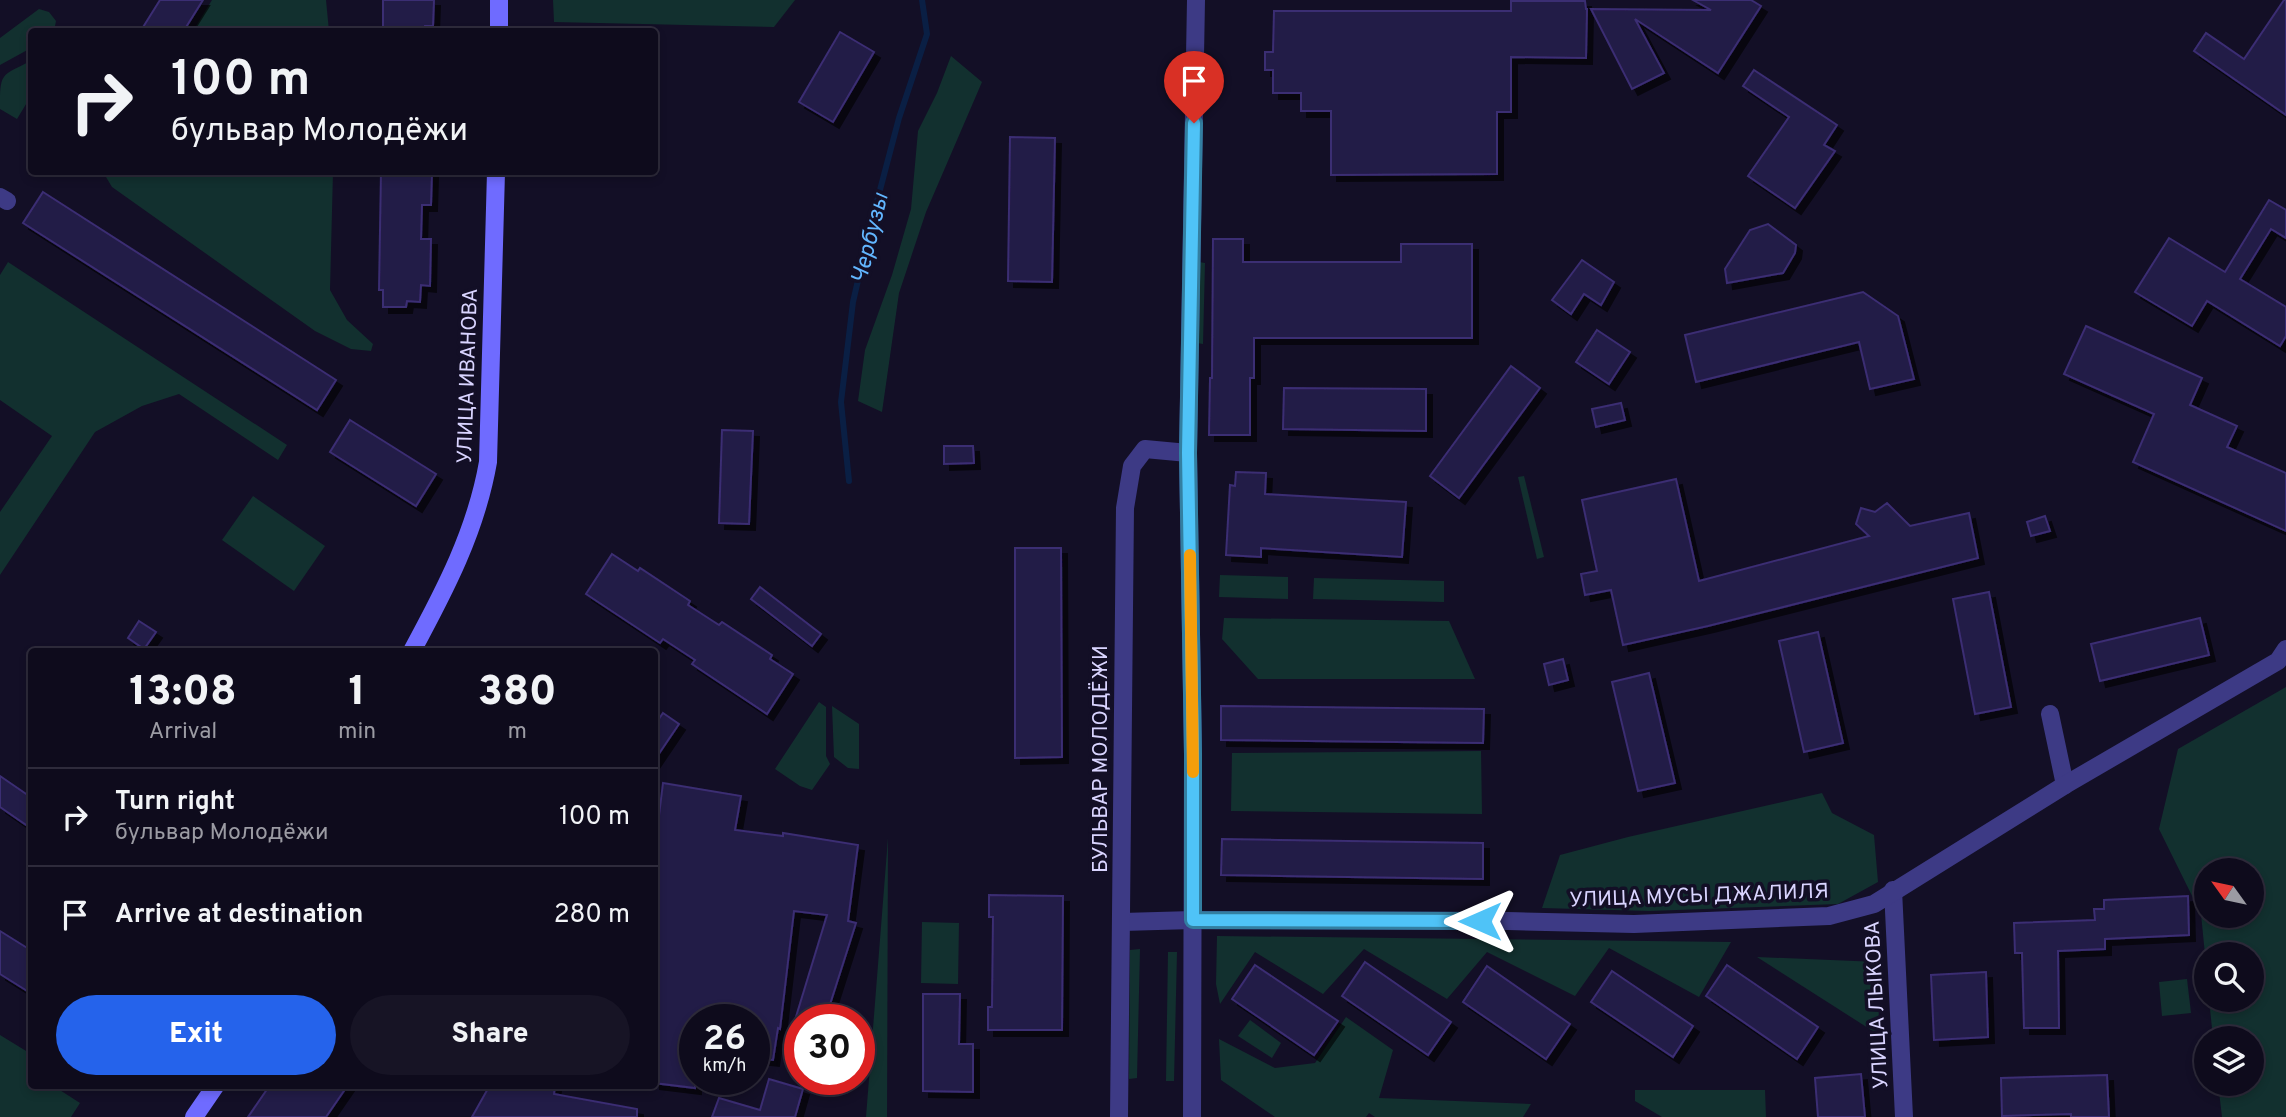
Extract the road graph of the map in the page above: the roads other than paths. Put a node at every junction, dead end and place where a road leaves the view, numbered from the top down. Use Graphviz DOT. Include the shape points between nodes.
graph roads {
  1 [pos="499,0"];
  2 [pos="1196,0"];
  3 [pos="499,28"];
  4 [pos="496,175"];
  5 [pos="1188,453"];
  6 [pos="414,648"];
  7 [pos="2286,649"];
  8 [pos="2050,714"];
  9 [pos="2065,785"];
  10 [pos="1893,890"];
  11 [pos="1193,920"];
  12 [pos="1122,922"];
  13 [pos="213,1089"];
  14 [pos="194,1117"];
  15 [pos="1119,1117"];
  16 [pos="1192,1117"];
  17 [pos="1904,1117"];
  1 -- 3 [label="street"];
  2 -- 5 [label="street"];
  4 -- 6 [label="street, УЛИЦА ИВАНОВА" via="488,462 483,491 467,541"];
  5 -- 11 [label="street"];
  5 -- 12 [label="street, БУЛЬВАР МОЛОДЁЖИ" via="1145,449 1132,466 1125,508"];
  7 -- 9 [label="street, УЛИЦА МУСЫ ДЖАЛИЛЯ" via="2278,661"];
  8 -- 9 [label="street"];
  9 -- 10 [label="street, УЛИЦА МУСЫ ДЖАЛИЛЯ"];
  10 -- 11 [label="street, УЛИЦА МУСЫ ДЖАЛИЛЯ" via="1874,904 1829,916 1634,924"];
  10 -- 17 [label="street, УЛИЦА ЛЫКОВА"];
  11 -- 12 [label="street, УЛИЦА МУСЫ ДЖАЛИЛЯ"];
  11 -- 16 [label="street"];
  12 -- 15 [label="street, БУЛЬВАР МОЛОДЁЖИ"];
  13 -- 14 [label="street"];
}
